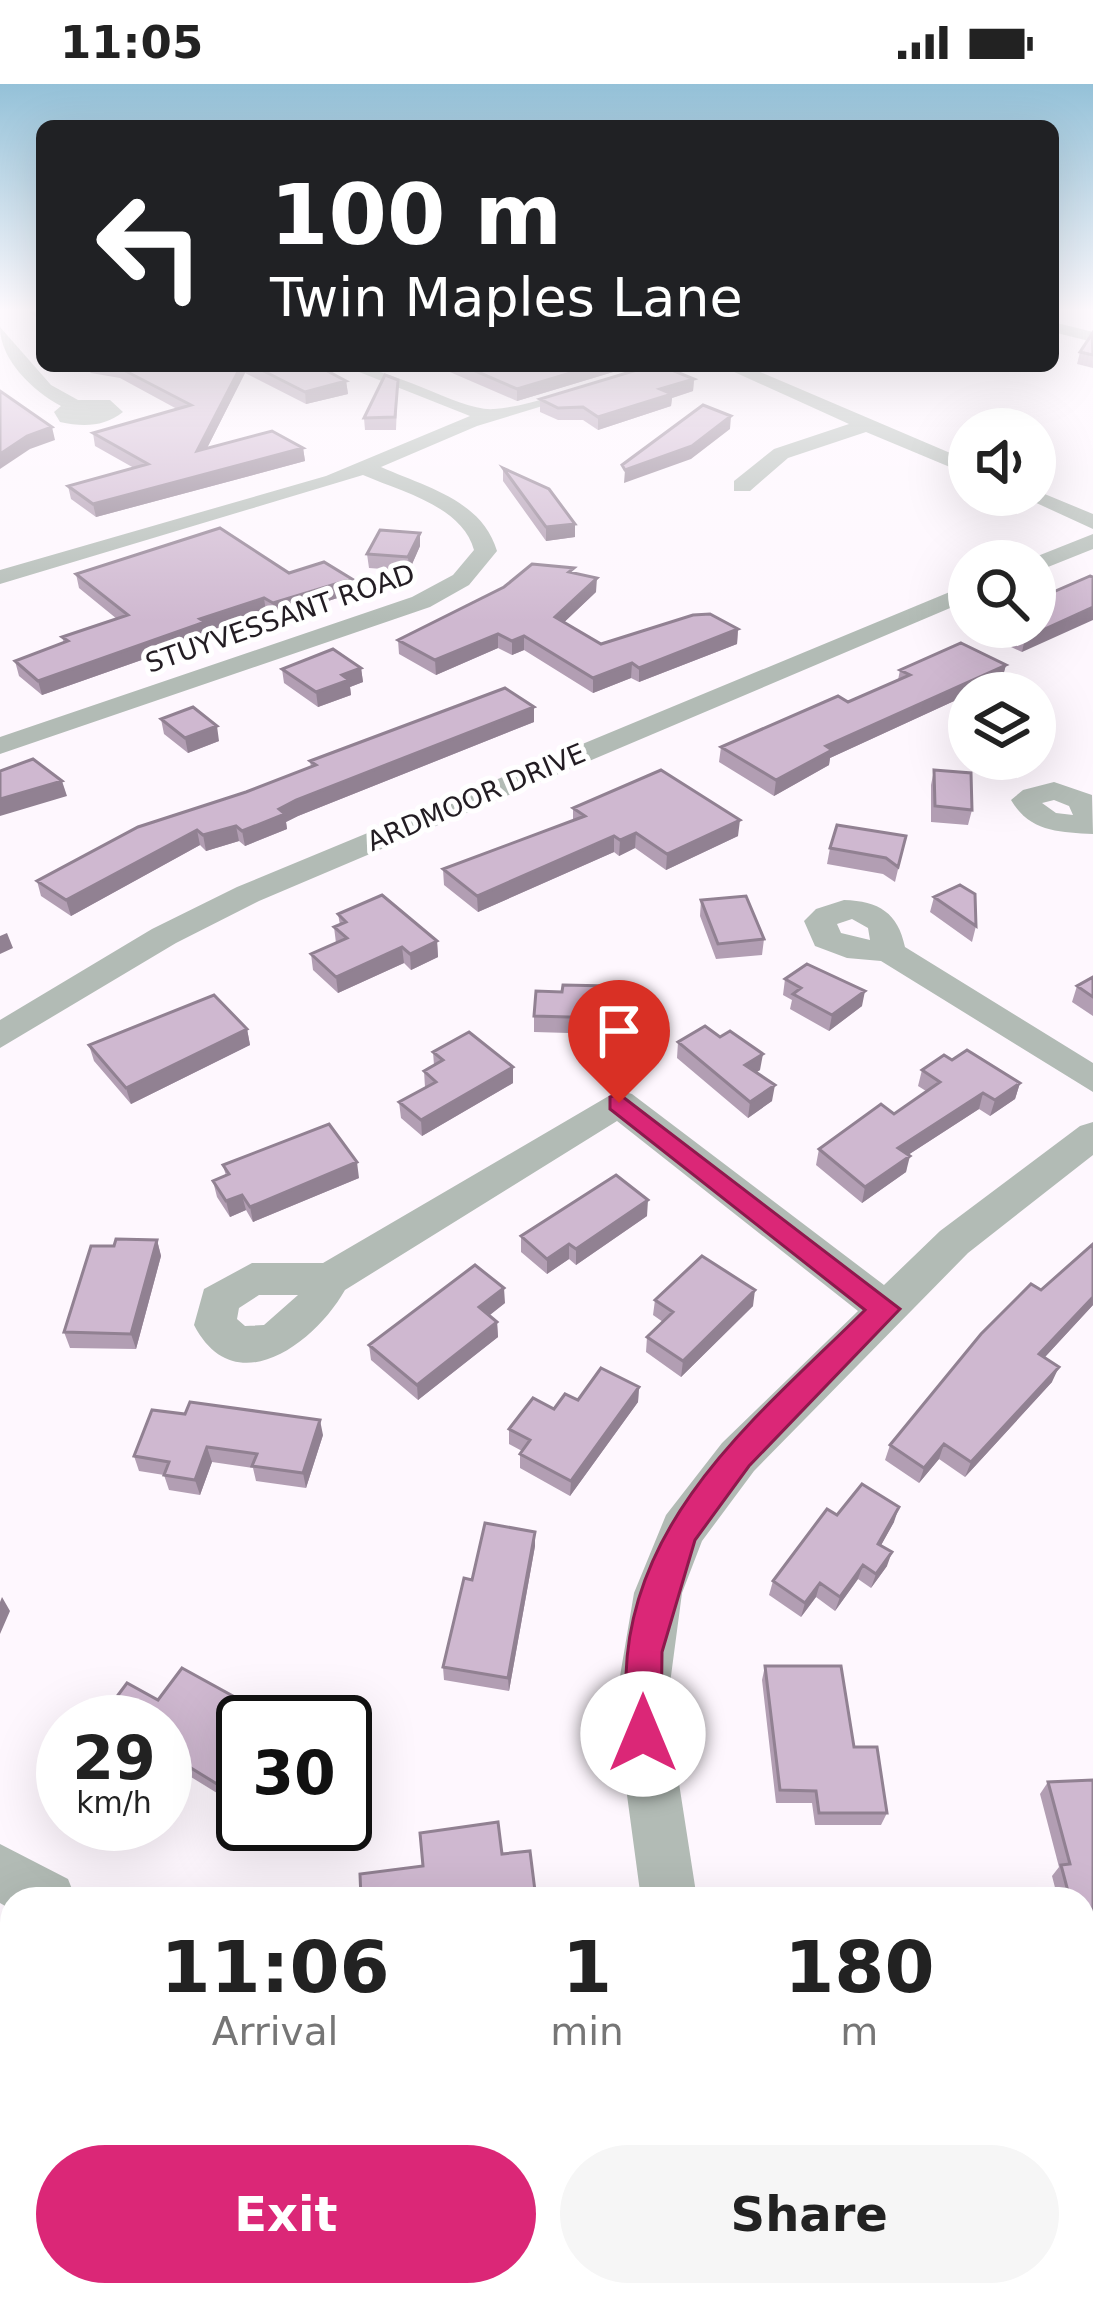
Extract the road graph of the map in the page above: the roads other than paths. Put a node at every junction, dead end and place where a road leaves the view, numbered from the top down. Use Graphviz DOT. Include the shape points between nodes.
graph roads {
  1 [pos="486,415"];
  2 [pos="493,415"];
  3 [pos="844,415"];
  4 [pos="489,416"];
  5 [pos="868,425"];
  6 [pos="948,460"];
  7 [pos="365,469"];
  8 [pos="742,486"];
  9 [pos="1056,506"];
  10 [pos="1093,522"];
  11 [pos="1093,541"];
  12 [pos="1056,556"];
  13 [pos="0,577"];
  14 [pos="948,600"];
  15 [pos="0,746"];
  16 [pos="889,952"];
  17 [pos="0,1036"];
  18 [pos="1093,1080"];
  19 [pos="1093,1135"];
  20 [pos="330,1280"];
  21 [pos="885,1309"];
  22 [pos="0,1872"];
  23 [pos="27,1887"];
  24 [pos="667,1887"];
  1 -- 4 [label="street"];
  2 -- 4 [label="street"];
  3 -- 5 [label="street"];
  4 -- 7 [label="street"];
  5 -- 6 [label="street"];
  5 -- 8 [label="street" via="761,464"];
  7 -- 13 [label="street"];
  7 -- 15 [label="street, STUYVESSANT ROAD" via="479,526 486,550 471,572 421,602"];
  9 -- 10 [label="street"];
  11 -- 12 [label="street"];
  14 -- 17 [label="street, ARDMOOR DRIVE" via="248,894 164,935"];
  16 -- 18 [label="street"];
  19 -- 21 [label="street" via="980,1218"];
  20 -- 21 [label="street" via="619,1103"];
  21 -- 24 [label="street" via="706,1493 669,1556 640,1706"];
  22 -- 23 [label="street"];
}
